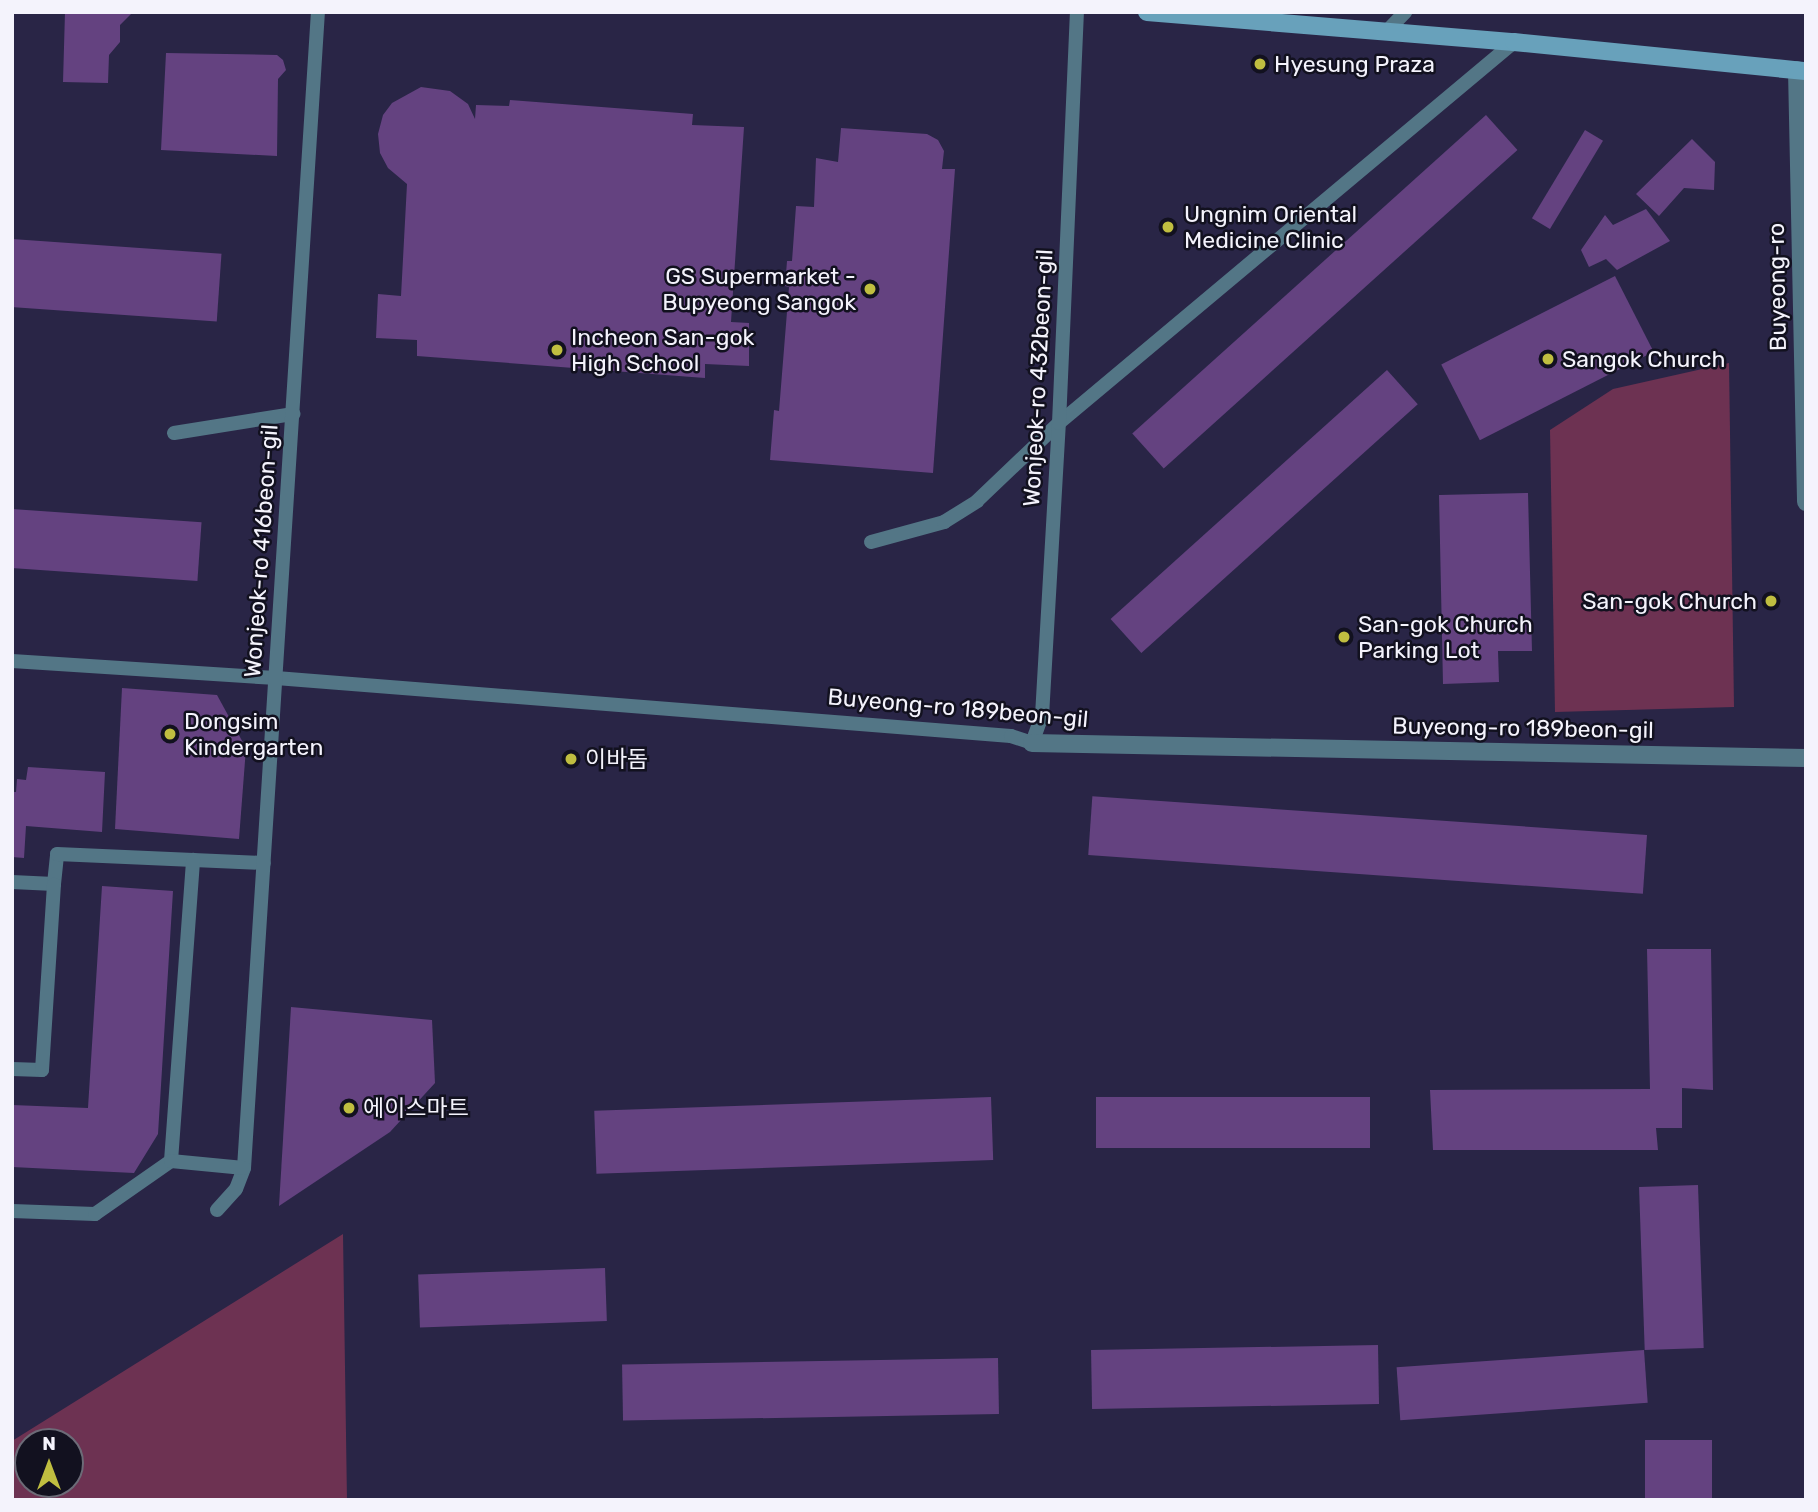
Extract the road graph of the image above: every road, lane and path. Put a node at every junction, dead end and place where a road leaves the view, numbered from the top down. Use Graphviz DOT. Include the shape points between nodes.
graph roads {
  1 [pos="318,12"];
  2 [pos="1077,12"];
  3 [pos="1147,12"];
  4 [pos="1405,12"];
  5 [pos="1386,32"];
  6 [pos="1514,42"];
  7 [pos="1801,71"];
  8 [pos="293,414"];
  9 [pos="1059,423"];
  10 [pos="174,433"];
  11 [pos="1806,502"];
  12 [pos="871,542"];
  13 [pos="12,661"];
  14 [pos="276,678"];
  15 [pos="1032,743"];
  16 [pos="1806,758"];
  17 [pos="193,860"];
  18 [pos="264,863"];
  19 [pos="12,882"];
  20 [pos="54,884"];
  21 [pos="12,1069"];
  22 [pos="171,1161"];
  23 [pos="244,1168"];
  24 [pos="217,1210"];
  25 [pos="12,1211"];
  1 -- 8 [label="lane, Wonjeok-ro 416beon-gil"];
  2 -- 9 [label="lane, Wonjeok-ro 432beon-gil"];
  3 -- 5 [label="main road"];
  4 -- 5 [label="lane"];
  5 -- 6 [label="main road"];
  6 -- 7 [label="main road"];
  6 -- 9 [label="lane"];
  7 -- 11 [label="street, Buyeong-ro"];
  8 -- 10 [label="lane"];
  8 -- 14 [label="lane, Wonjeok-ro 416beon-gil"];
  9 -- 12 [label="lane" via="977,501 944,522"];
  9 -- 15 [label="lane, Wonjeok-ro 432beon-gil" via="1042,716"];
  13 -- 14 [label="lane, Buyeong-ro 189beon-gil"];
  14 -- 15 [label="lane, Buyeong-ro 189beon-gil" via="1011,736"];
  14 -- 18 [label="lane, Wonjeok-ro 416beon-gil"];
  15 -- 16 [label="street, Buyeong-ro 189beon-gil"];
  17 -- 18 [label="lane"];
  17 -- 20 [label="lane" via="57,853"];
  17 -- 22 [label="lane"];
  18 -- 23 [label="lane, Wonjeok-ro 416beon-gil"];
  19 -- 20 [label="lane"];
  20 -- 21 [label="lane" via="43,1070"];
  22 -- 23 [label="lane"];
  22 -- 25 [label="lane" via="95,1214"];
  23 -- 24 [label="lane, Wonjeok-ro 416beon-gil" via="236,1189"];
}
